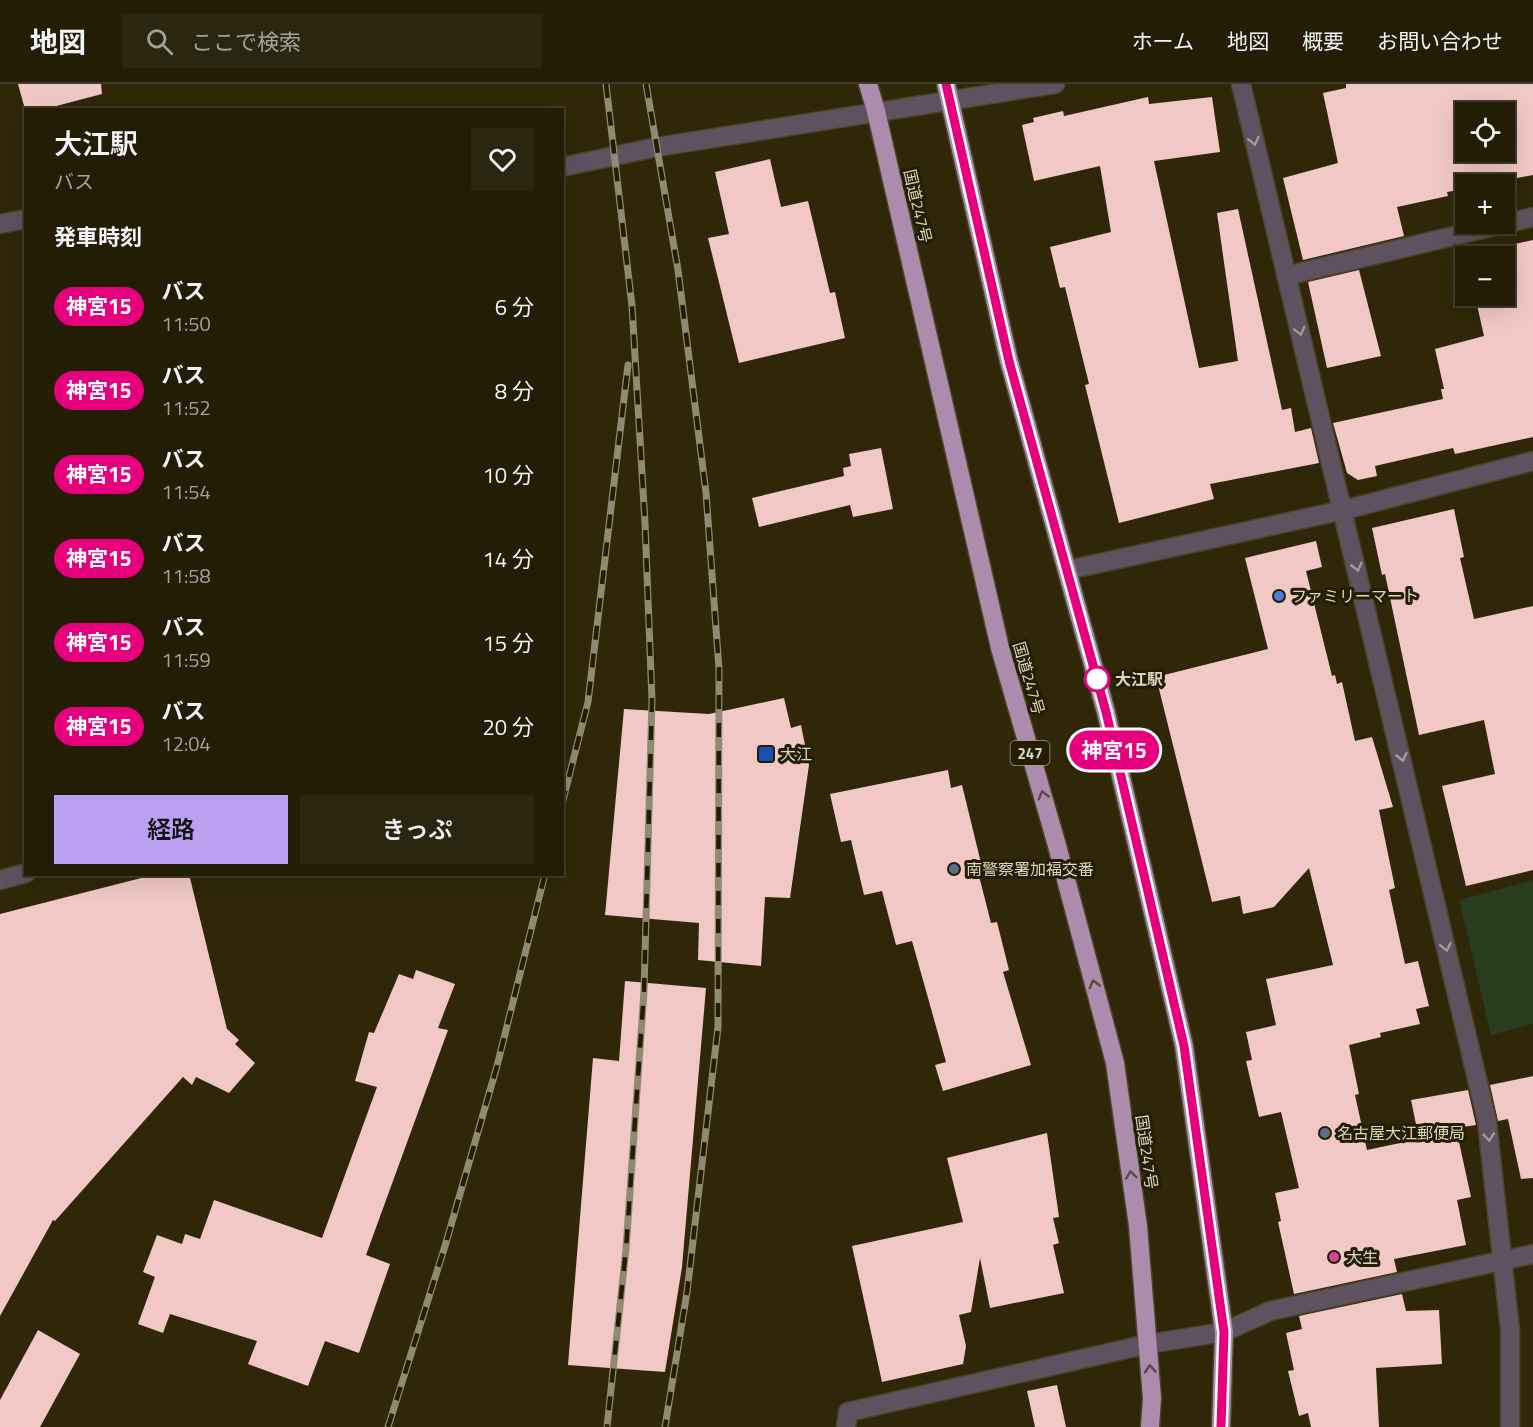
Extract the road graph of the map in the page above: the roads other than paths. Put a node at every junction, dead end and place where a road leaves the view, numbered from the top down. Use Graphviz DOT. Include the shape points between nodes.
graph roads {
  1 [pos="868,84"];
  2 [pos="946,84"];
  3 [pos="1055,84"];
  4 [pos="1241,84"];
  5 [pos="951,102"];
  6 [pos="876,111"];
  7 [pos="564,167"];
  8 [pos="1533,217"];
  9 [pos="24,219"];
  10 [pos="0,224"];
  11 [pos="1286,276"];
  12 [pos="1533,461"];
  13 [pos="1344,510"];
  14 [pos="1068,570"];
  15 [pos="24,874"];
  16 [pos="0,880"];
  17 [pos="1533,1254"];
  18 [pos="1503,1261"];
  19 [pos="1224,1332"];
  20 [pos="1148,1344"];
  21 [pos="846,1427"];
  22 [pos="1150,1427"];
  23 [pos="1221,1427"];
  24 [pos="1510,1427"];
  1 -- 6 [label="highway, 国道247号 / 247"];
  2 -- 5 [label="highway"];
  3 -- 5 [label="street"];
  4 -- 11 [label="street, one-way"];
  5 -- 6 [label="street"];
  5 -- 14 [label="highway" via="1009,361"];
  6 -- 7 [label="street"];
  20 -- 6 [label="highway, 国道247号 / 247, one-way" via="1138,1227 1115,1063 1000,648"];
  8 -- 11 [label="street"];
  9 -- 10 [label="street"];
  11 -- 13 [label="street, one-way"];
  12 -- 13 [label="street"];
  13 -- 14 [label="street"];
  13 -- 18 [label="street, one-way" via="1487,1121"];
  14 -- 19 [label="highway" via="1106,712 1184,1046"];
  15 -- 16 [label="street"];
  17 -- 18 [label="street"];
  18 -- 19 [label="street" via="1270,1311"];
  18 -- 24 [label="street" via="1510,1330"];
  19 -- 20 [label="street"];
  19 -- 23 [label="highway"];
  20 -- 21 [label="street" via="848,1412"];
  22 -- 20 [label="highway, 国道247号 / 247, one-way"];
}
